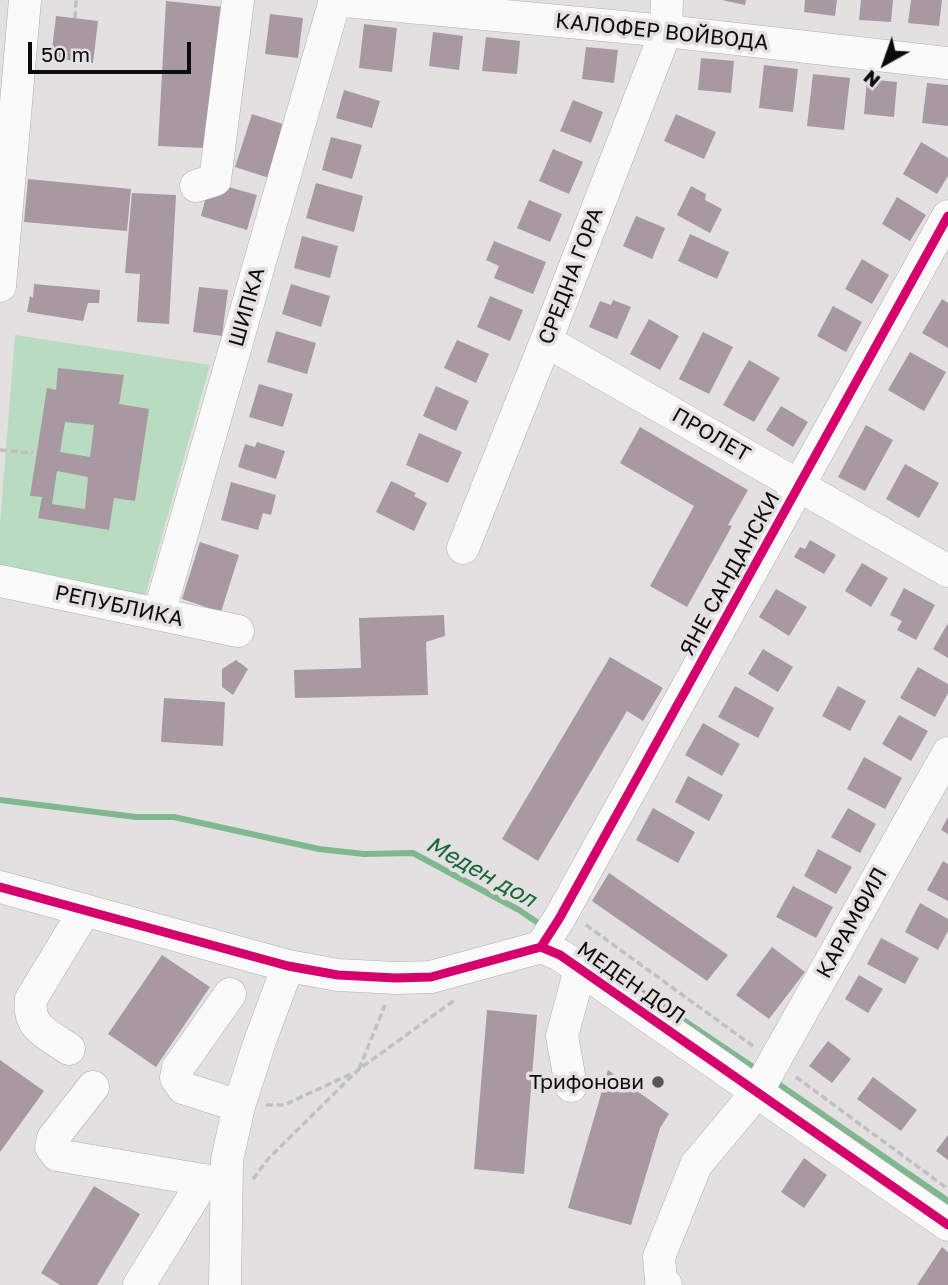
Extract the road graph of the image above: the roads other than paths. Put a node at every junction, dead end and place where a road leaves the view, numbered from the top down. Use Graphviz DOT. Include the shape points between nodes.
graph roads {
  1 [pos="25,0"];
  2 [pos="238,0"];
  3 [pos="335,0"];
  4 [pos="667,0"];
  5 [pos="666,31"];
  6 [pos="948,63"];
  7 [pos="196,186"];
  8 [pos="948,216"];
  9 [pos="0,286"];
  10 [pos="546,341"];
  11 [pos="799,486"];
  12 [pos="463,548"];
  13 [pos="948,571"];
  14 [pos="0,581"];
  15 [pos="159,614"];
  16 [pos="238,631"];
  17 [pos="948,754"];
  18 [pos="0,887"];
  19 [pos="85,910"];
  20 [pos="549,935"];
  21 [pos="288,966"];
  22 [pos="580,969"];
  23 [pos="230,994"];
  24 [pos="69,1049"];
  25 [pos="763,1082"];
  26 [pos="571,1086"];
  27 [pos="93,1087"];
  28 [pos="239,1106"];
  29 [pos="227,1182"];
  30 [pos="948,1226"];
  31 [pos="664,1283"];
  32 [pos="139,1285"];
  33 [pos="225,1285"];
  1 -- 9 [label="street"];
  2 -- 7 [label="street" via="215,180"];
  3 -- 5 [label="street, КАЛОФЕР ВОЙВОДА"];
  3 -- 15 [label="street, ШИПКА"];
  4 -- 5 [label="street, СРЕДНА ГОРА"];
  5 -- 6 [label="street, КАЛОФЕР ВОЙВОДА"];
  5 -- 10 [label="street, СРЕДНА ГОРА"];
  8 -- 11 [label="street, ЯНЕ САНДАНСКИ"];
  10 -- 11 [label="street, ПРОЛЕТ"];
  10 -- 12 [label="street, СРЕДНА ГОРА"];
  11 -- 13 [label="street, ПРОЛЕТ"];
  11 -- 20 [label="street, ЯНЕ САНДАНСКИ"];
  14 -- 15 [label="street, РЕПУБЛИКА"];
  15 -- 16 [label="street, РЕПУБЛИКА"];
  17 -- 25 [label="street, КАРАМФИЛ"];
  18 -- 19 [label="street"];
  19 -- 21 [label="street"];
  19 -- 24 [label="street" via="31,999 29,1012 34,1024"];
  20 -- 21 [label="street" via="487,964 431,977 338,975"];
  20 -- 22 [label="street, МЕДЕН ДОЛ" via="560,956"];
  21 -- 28 [label="street"];
  22 -- 25 [label="street, МЕДЕН ДОЛ"];
  22 -- 26 [label="street" via="562,1036"];
  23 -- 28 [label="street" via="178,1068 176,1078 183,1088"];
  25 -- 30 [label="street, МЕДЕН ДОЛ"];
  25 -- 31 [label="street, КАРАМФИЛ" via="695,1165 659,1257"];
  27 -- 29 [label="street" via="53,1138 51,1147 57,1155"];
  28 -- 29 [label="street"];
  29 -- 32 [label="street"];
  29 -- 33 [label="street"];
}
